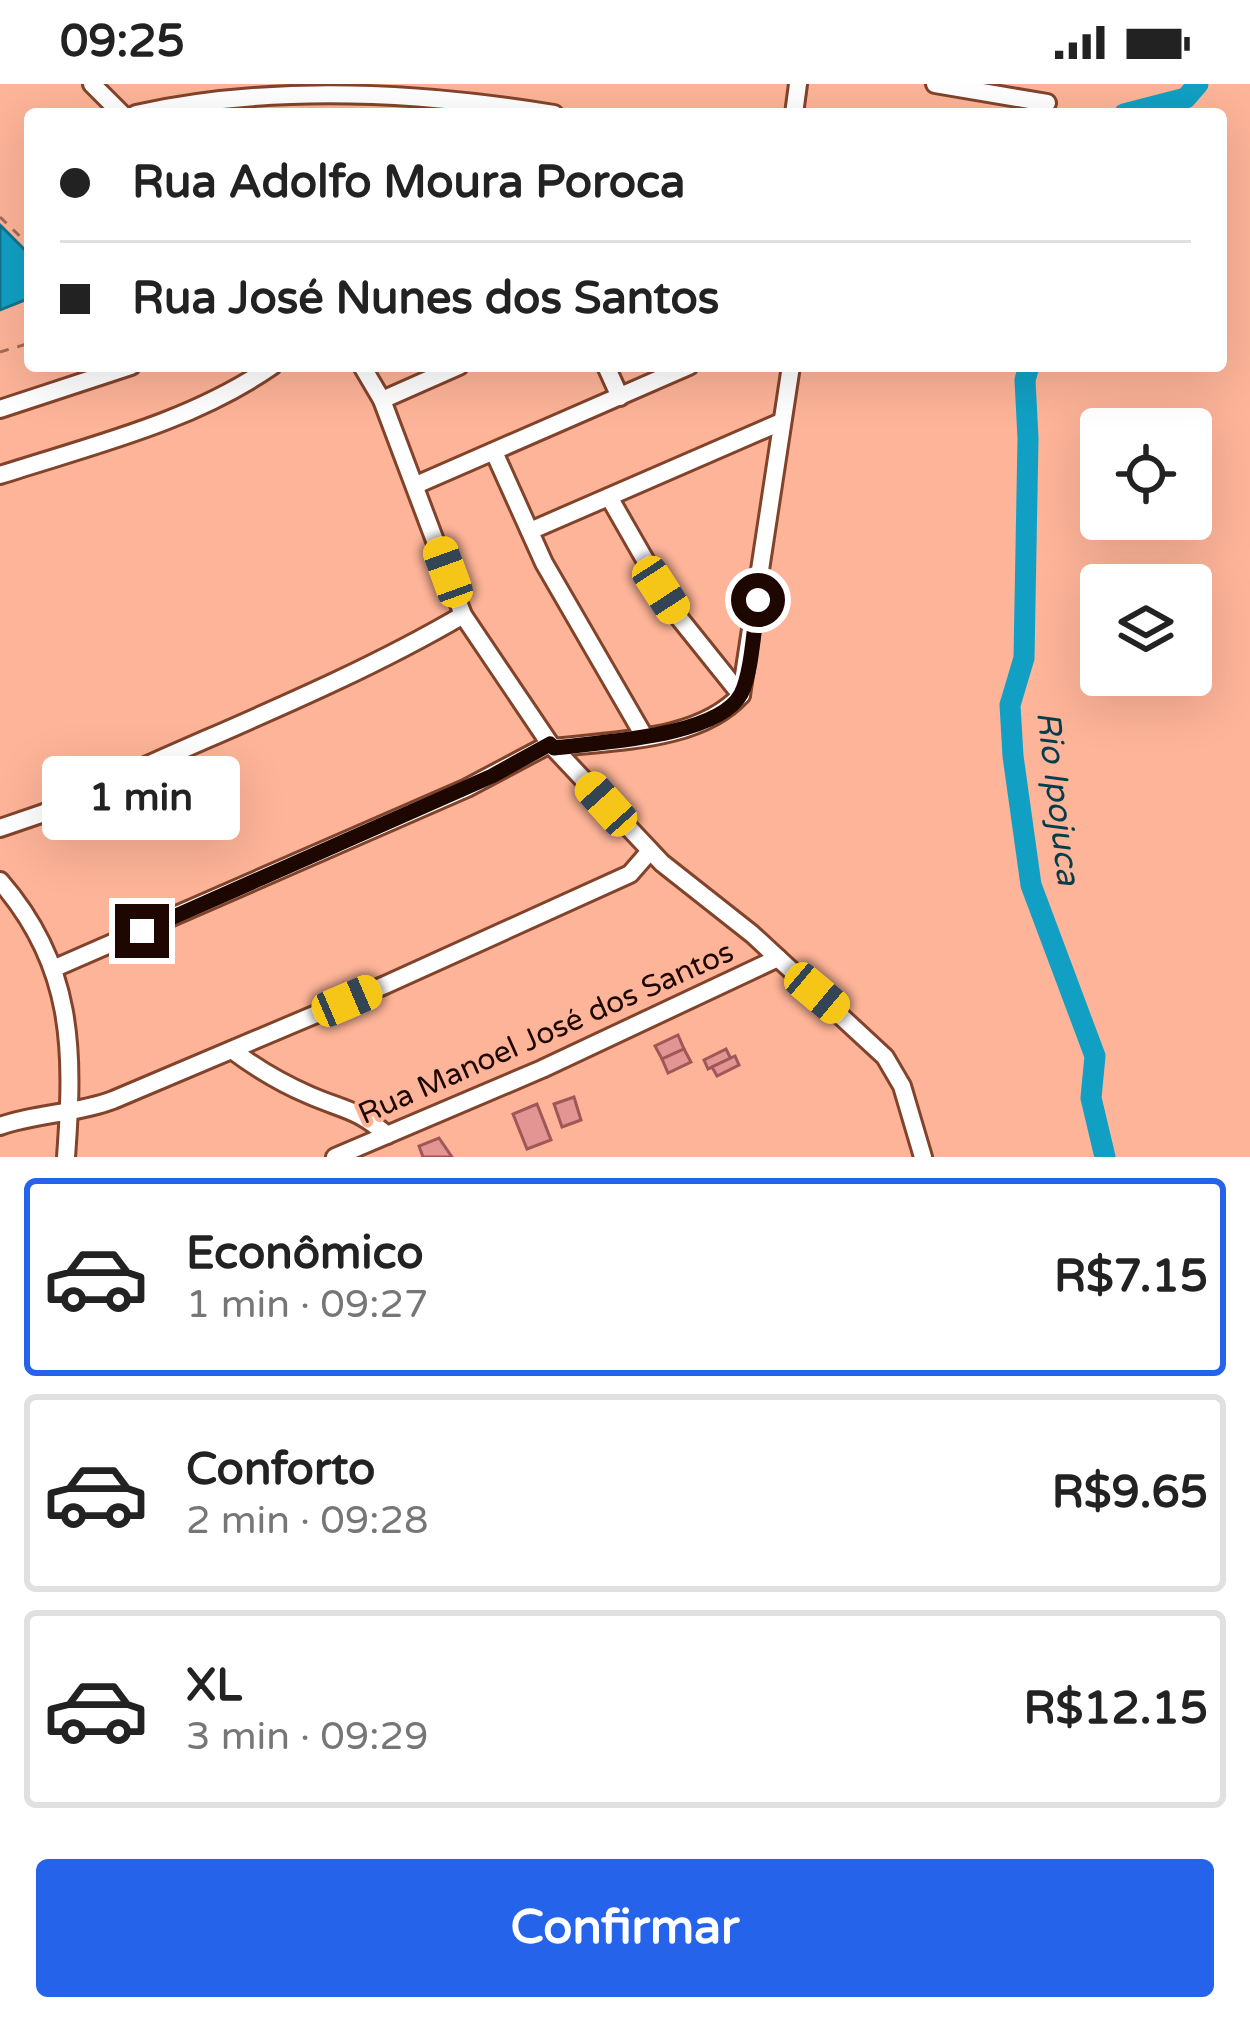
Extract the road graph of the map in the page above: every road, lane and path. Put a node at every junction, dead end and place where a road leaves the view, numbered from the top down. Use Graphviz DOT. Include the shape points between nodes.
graph roads {
  1 [pos="92,84"];
  2 [pos="935,84"];
  3 [pos="405,91"];
  4 [pos="116,108"];
  5 [pos="161,108"];
  6 [pos="517,108"];
  7 [pos="1043,108"];
  8 [pos="0,217"];
  9 [pos="24,240"];
  10 [pos="113,372"];
  11 [pos="262,372"];
  12 [pos="366,372"];
  13 [pos="445,372"];
  14 [pos="609,372"];
  15 [pos="676,372"];
  16 [pos="790,372"];
  17 [pos="620,397"];
  18 [pos="382,400"];
  19 [pos="0,409"];
  20 [pos="781,422"];
  21 [pos="494,452"];
  22 [pos="0,476"];
  23 [pos="416,485"];
  24 [pos="609,497"];
  25 [pos="530,531"];
  26 [pos="463,615"];
  27 [pos="741,695"];
  28 [pos="644,736"];
  29 [pos="552,746"];
  30 [pos="0,828"];
  31 [pos="650,851"];
  32 [pos="0,881"];
  33 [pos="778,958"];
  34 [pos="55,968"];
  35 [pos="232,1050"];
  36 [pos="68,1114"];
  37 [pos="0,1126"];
  38 [pos="387,1135"];
  39 [pos="66,1157"];
  40 [pos="335,1157"];
  41 [pos="922,1157"];
  1 -- 4 [label="street"];
  2 -- 7 [label="street"];
  3 -- 5 [label="street"];
  3 -- 6 [label="street"];
  8 -- 9 [label="path"];
  10 -- 19 [label="street"];
  11 -- 22 [label="street" via="180,416"];
  12 -- 18 [label="street"];
  13 -- 18 [label="street"];
  14 -- 17 [label="street"];
  15 -- 17 [label="street"];
  16 -- 20 [label="street"];
  17 -- 21 [label="street"];
  18 -- 23 [label="street"];
  20 -- 24 [label="street"];
  20 -- 27 [label="street"];
  21 -- 23 [label="street"];
  21 -- 25 [label="street"];
  23 -- 26 [label="street"];
  24 -- 25 [label="street"];
  24 -- 27 [label="street" via="676,614"];
  25 -- 28 [label="street"];
  26 -- 29 [label="street"];
  26 -- 30 [label="street" via="369,665"];
  27 -- 28 [label="street" via="713,719"];
  28 -- 29 [label="street"];
  29 -- 31 [label="street"];
  29 -- 34 [label="street"];
  31 -- 33 [label="street"];
  31 -- 35 [label="street" via="630,874"];
  32 -- 34 [label="street"];
  33 -- 38 [label="street, Rua Manoel José dos Santos"];
  33 -- 41 [label="street" via="885,1057"];
  34 -- 36 [label="street" via="66,1018"];
  35 -- 36 [label="street"];
  35 -- 38 [label="street" via="296,1089 352,1108"];
  36 -- 37 [label="street"];
  36 -- 39 [label="street"];
  38 -- 40 [label="street, Rua Manoel José dos Santos"];
}
